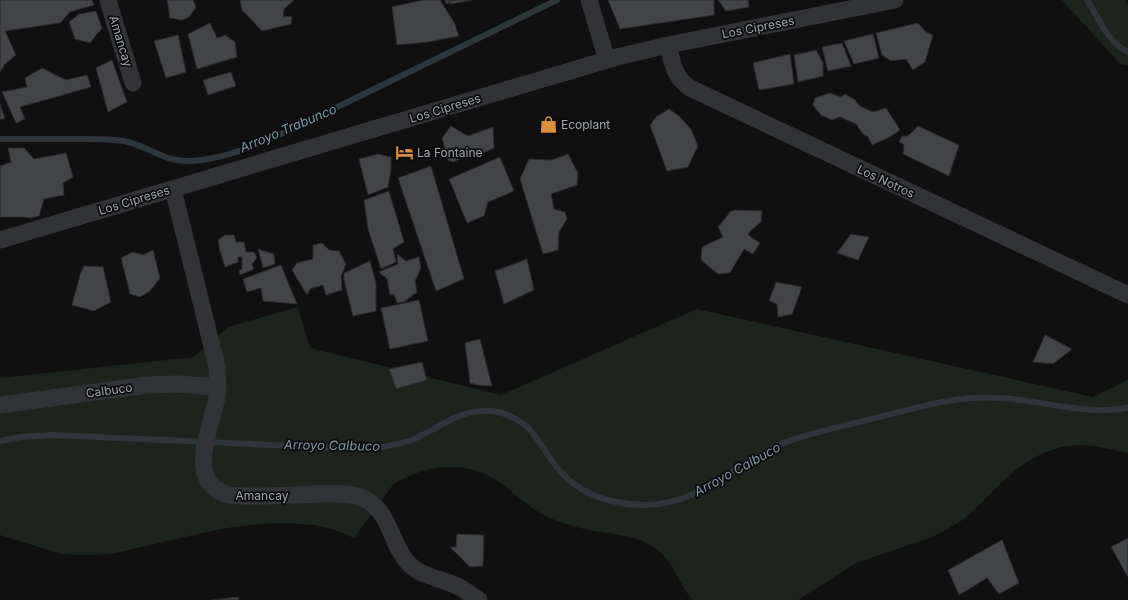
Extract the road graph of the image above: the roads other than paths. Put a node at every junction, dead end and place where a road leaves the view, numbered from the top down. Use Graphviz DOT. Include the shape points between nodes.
graph roads {
  1 [pos="108,0"];
  2 [pos="589,0"];
  3 [pos="895,0"];
  4 [pos="668,45"];
  5 [pos="607,60"];
  6 [pos="133,83"];
  7 [pos="173,189"];
  8 [pos="0,240"];
  9 [pos="1128,295"];
  10 [pos="218,387"];
  11 [pos="0,405"];
  12 [pos="479,600"];
  1 -- 6 [label="street, Amancay"];
  2 -- 5 [label="street"];
  3 -- 4 [label="street, Los Cipreses"];
  4 -- 5 [label="street, Los Cipreses"];
  4 -- 9 [label="street, Los Notros" via="677,75 690,88"];
  5 -- 7 [label="street, Los Cipreses"];
  7 -- 8 [label="street, Los Cipreses"];
  7 -- 10 [label="street, Amancay" via="215,356"];
  10 -- 11 [label="street, Calbuco" via="147,385"];
  10 -- 12 [label="street, Amancay" via="204,454 204,472 213,488 220,493 238,496 338,494 360,497 370,502 384,516 402,555 410,565 429,577 455,585"];
}
